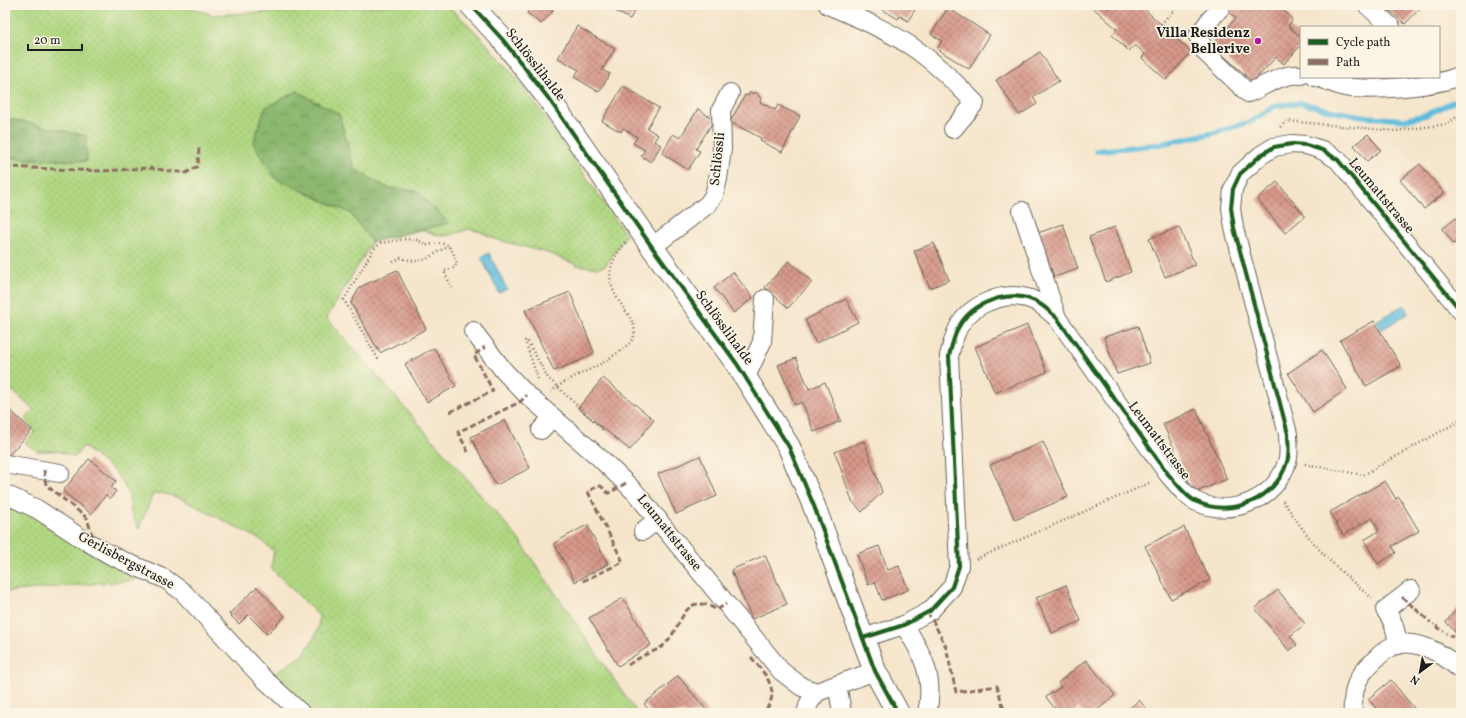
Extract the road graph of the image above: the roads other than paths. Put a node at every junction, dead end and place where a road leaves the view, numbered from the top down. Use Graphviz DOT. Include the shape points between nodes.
graph roads {
  1 [pos="471,5"];
  2 [pos="828,5"];
  3 [pos="1367,5"];
  4 [pos="1221,7"];
  5 [pos="1390,26"];
  6 [pos="1440,69"];
  7 [pos="1300,75"];
  8 [pos="1458,77"];
  9 [pos="1318,78"];
  10 [pos="1360,83"];
  11 [pos="730,93"];
  12 [pos="953,129"];
  13 [pos="1022,211"];
  14 [pos="652,247"];
  15 [pos="765,299"];
  16 [pos="1461,311"];
  17 [pos="1057,318"];
  18 [pos="473,331"];
  19 [pos="746,377"];
  20 [pos="5,464"];
  21 [pos="60,473"];
  22 [pos="5,494"];
  23 [pos="658,519"];
  24 [pos="643,531"];
  25 [pos="1411,590"];
  26 [pos="904,625"];
  27 [pos="863,638"];
  28 [pos="1398,645"];
  29 [pos="1461,670"];
  30 [pos="875,671"];
  31 [pos="836,686"];
  32 [pos="817,692"];
  33 [pos="895,708"];
  34 [pos="301,713"];
  35 [pos="806,713"];
  36 [pos="842,713"];
  37 [pos="927,713"];
  38 [pos="1353,713"];
  1 -- 14 [label="main road, Schlösslihalde" via="503,40 549,99"];
  2 -- 12 [label="street" via="873,24 911,46 943,70 975,102"];
  3 -- 5 [label="street"];
  4 -- 7 [label="street" via="1198,36 1205,52 1248,93 1280,77"];
  6 -- 8 [label="street"];
  8 -- 10 [label="street" via="1439,82 1386,88"];
  9 -- 10 [label="street" via="1343,87"];
  11 -- 14 [label="street, Schlössli" via="721,110 722,149 714,195 708,204"];
  13 -- 17 [label="street"];
  14 -- 19 [label="main road, Schlösslihalde"];
  15 -- 19 [label="street" via="762,342"];
  16 -- 17 [label="street, Leumattstrasse" via="1338,160 1322,150 1292,144 1274,147 1261,155 1240,174 1233,189 1231,208 1288,434 1288,461 1268,492 1250,504 1230,508 1212,507 1196,502 1182,490"];
  17 -- 26 [label="street, Leumattstrasse" via="1044,306 1028,298 1010,296 986,302 968,314 956,332 949,356 959,566 952,588 930,611"];
  18 -- 23 [label="street, Leumattstrasse" via="504,371 526,394 547,424 619,476"];
  19 -- 27 [label="main road, Schlösslihalde" via="789,447"];
  20 -- 21 [label="street"];
  22 -- 34 [label="street, Gerlisbergstrasse" via="37,509 112,556 165,579 184,592 262,677"];
  23 -- 24 [label="street"];
  23 -- 32 [label="street, Leumattstrasse" via="756,652 802,687"];
  25 -- 28 [label="street" via="1385,610 1394,625"];
  26 -- 27 [label="street, Leumattstrasse"];
  26 -- 37 [label="street" via="927,669 930,700"];
  27 -- 30 [label="main road, Schlösslihalde"];
  28 -- 29 [label="street" via="1413,644 1430,649"];
  28 -- 38 [label="street" via="1390,647 1374,660 1359,677 1352,703"];
  30 -- 31 [label="street"];
  30 -- 33 [label="main road, Schlösslihalde"];
  31 -- 32 [label="street"];
  31 -- 36 [label="street"];
  32 -- 35 [label="street"];
}
